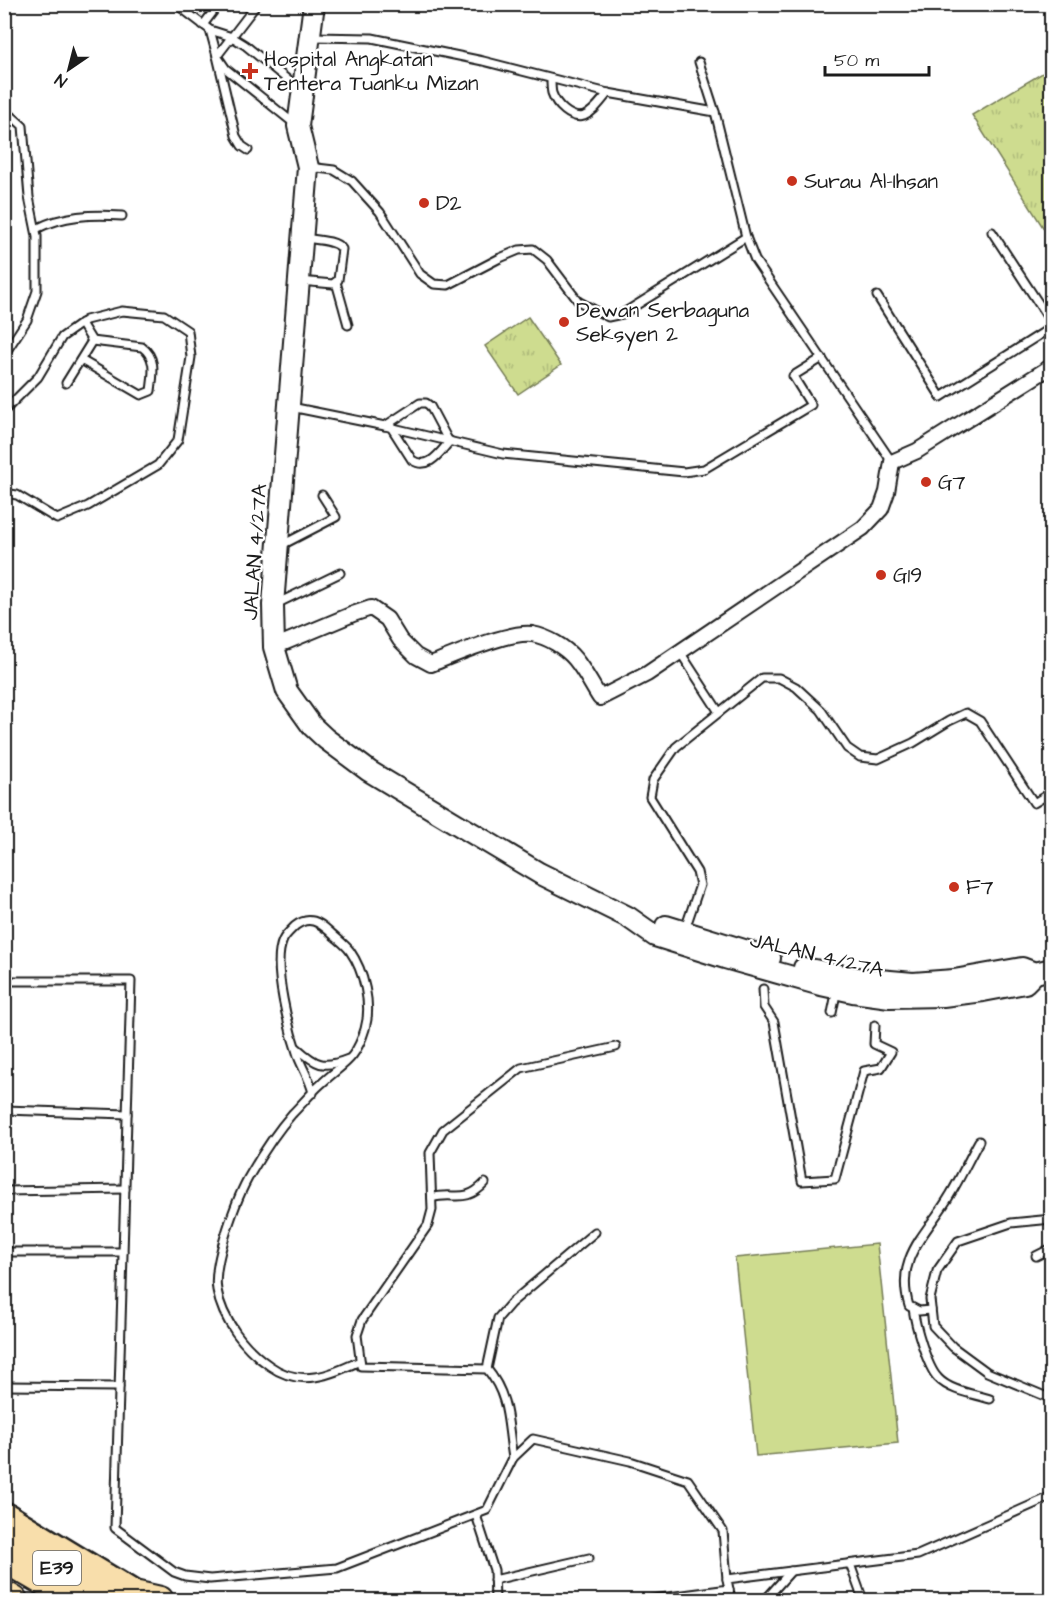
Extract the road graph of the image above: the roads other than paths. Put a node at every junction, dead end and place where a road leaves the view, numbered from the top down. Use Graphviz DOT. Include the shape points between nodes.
graph roads {
  1 [pos="176,4"];
  2 [pos="219,4"];
  3 [pos="257,4"];
  4 [pos="314,4"];
  5 [pos="206,28"];
  6 [pos="232,37"];
  7 [pos="310,37"];
  8 [pos="217,56"];
  9 [pos="699,62"];
  10 [pos="551,79"];
  11 [pos="302,92"];
  12 [pos="608,93"];
  13 [pos="4,109"];
  14 [pos="715,112"];
  15 [pos="298,126"];
  16 [pos="248,150"];
  17 [pos="308,167"];
  18 [pos="122,216"];
  19 [pos="36,229"];
  20 [pos="992,232"];
  21 [pos="302,237"];
  22 [pos="746,237"];
  23 [pos="299,281"];
  24 [pos="336,282"];
  25 [pos="877,296"];
  26 [pos="81,323"];
  27 [pos="348,325"];
  28 [pos="1052,325"];
  29 [pos="92,341"];
  30 [pos="4,355"];
  31 [pos="822,358"];
  32 [pos="81,360"];
  33 [pos="1052,366"];
  34 [pos="66,383"];
  35 [pos="289,406"];
  36 [pos="4,411"];
  37 [pos="388,426"];
  38 [pos="449,441"];
  39 [pos="892,462"];
  40 [pos="4,493"];
  41 [pos="322,495"];
  42 [pos="278,547"];
  43 [pos="340,573"];
  44 [pos="273,605"];
  45 [pos="274,647"];
  46 [pos="680,652"];
  47 [pos="719,712"];
  48 [pos="1052,792"];
  49 [pos="628,917"];
  50 [pos="684,932"];
  51 [pos="1043,971"];
  52 [pos="4,981"];
  53 [pos="839,982"];
  54 [pos="763,989"];
  55 [pos="832,1013"];
  56 [pos="875,1025"];
  57 [pos="295,1047"];
  58 [pos="616,1047"];
  59 [pos="351,1058"];
  60 [pos="313,1093"];
  61 [pos="4,1110"];
  62 [pos="127,1114"];
  63 [pos="978,1141"];
  64 [pos="485,1183"];
  65 [pos="125,1189"];
  66 [pos="4,1191"];
  67 [pos="432,1198"];
  68 [pos="1052,1219"];
  69 [pos="595,1232"];
  70 [pos="1052,1248"];
  71 [pos="4,1252"];
  72 [pos="123,1252"];
  73 [pos="1036,1256"];
  74 [pos="913,1308"];
  75 [pos="931,1310"];
  76 [pos="360,1361"];
  77 [pos="487,1369"];
  78 [pos="4,1386"];
  79 [pos="119,1387"];
  80 [pos="990,1399"];
  81 [pos="1052,1399"];
  82 [pos="513,1458"];
  83 [pos="1052,1496"];
  84 [pos="4,1514"];
  85 [pos="476,1515"];
  86 [pos="4,1536"];
  87 [pos="4,1558"];
  88 [pos="589,1558"];
  89 [pos="850,1564"];
  90 [pos="792,1571"];
  91 [pos="4,1572"];
  92 [pos="727,1579"];
  93 [pos="494,1580"];
  94 [pos="729,1589"];
  95 [pos="4,1594"];
  96 [pos="149,1598"];
  97 [pos="14,1600"];
  98 [pos="51,1600"];
  99 [pos="74,1600"];
  100 [pos="110,1600"];
  101 [pos="495,1600"];
  102 [pos="645,1600"];
  103 [pos="731,1600"];
  104 [pos="765,1600"];
  105 [pos="863,1600"];
  1 -- 5 [label="lane"];
  2 -- 5 [label="lane"];
  3 -- 6 [label="lane"];
  4 -- 7 [label="street, JALAN 4/27A"];
  5 -- 6 [label="lane"];
  5 -- 8 [label="lane"];
  6 -- 8 [label="lane"];
  6 -- 11 [label="lane"];
  7 -- 10 [label="lane" via="372,38 418,46"];
  7 -- 11 [label="street, JALAN 4/27A"];
  8 -- 15 [label="lane" via="226,69"];
  8 -- 16 [label="lane" via="236,136"];
  9 -- 14 [label="lane"];
  10 -- 12 [label="lane"];
  10 -- 12 [label="lane" via="558,103 574,116 590,112"];
  11 -- 15 [label="street, JALAN 4/27A"];
  12 -- 14 [label="lane"];
  13 -- 19 [label="lane" via="23,126"];
  14 -- 22 [label="lane"];
  15 -- 17 [label="street, JALAN 4/27A"];
  17 -- 21 [label="street, JALAN 4/27A"];
  17 -- 22 [label="lane" via="334,170 352,181 380,212 420,274 434,284 448,285 500,258 533,249 547,260 578,301 608,317 622,314"];
  18 -- 19 [label="lane" via="83,215 51,221"];
  19 -- 30 [label="lane" via="37,291 27,320"];
  20 -- 28 [label="lane"];
  21 -- 23 [label="street, JALAN 4/27A"];
  21 -- 24 [label="lane" via="340,246"];
  22 -- 31 [label="lane" via="755,260"];
  23 -- 24 [label="lane"];
  23 -- 35 [label="street, JALAN 4/27A"];
  24 -- 27 [label="lane"];
  25 -- 28 [label="lane" via="941,397"];
  26 -- 29 [label="lane"];
  26 -- 36 [label="lane" via="62,337 38,377"];
  26 -- 40 [label="lane" via="122,311 164,315 188,331 191,357 178,440 158,465 88,506 57,519 17,495"];
  29 -- 32 [label="lane"];
  29 -- 32 [label="lane" via="142,347 149,352 154,362 152,391 141,395"];
  31 -- 38 [label="lane" via="793,376 811,405 704,469 651,469 503,454"];
  31 -- 39 [label="lane"];
  32 -- 34 [label="lane"];
  33 -- 39 [label="street" via="917,451"];
  35 -- 37 [label="lane"];
  35 -- 42 [label="street, JALAN 4/27A"];
  37 -- 38 [label="lane"];
  37 -- 38 [label="lane" via="416,463 432,461"];
  37 -- 38 [label="lane" via="420,403 426,403"];
  39 -- 46 [label="street" via="881,509 863,528"];
  41 -- 42 [label="lane" via="336,517"];
  42 -- 44 [label="street, JALAN 4/27A"];
  43 -- 44 [label="lane"];
  44 -- 45 [label="street, JALAN 4/27A"];
  45 -- 46 [label="street" via="371,608 387,619 416,656 431,664 506,638 530,634 551,639 574,658 600,698"];
  45 -- 49 [label="street, JALAN 4/27A" via="287,691 312,726 335,747 539,873"];
  46 -- 47 [label="lane"];
  47 -- 48 [label="lane" via="762,678 779,678 796,687 821,710 847,748 860,757 878,759 966,713 980,722 1034,803"];
  47 -- 50 [label="lane" via="676,747 653,780 650,797 697,872 700,885"];
  49 -- 50 [label="street, JALAN 4/27A"];
  49 -- 53 [label="street, JALAN 4/27A" via="655,936 685,946"];
  50 -- 53 [label="street, JALAN 4/27A"];
  51 -- 53 [label="street, JALAN 4/27A" via="1022,968 913,983"];
  52 -- 62 [label="lane" via="131,981"];
  53 -- 55 [label="lane"];
  54 -- 56 [label="lane" via="764,1007 774,1022 802,1181 835,1179 864,1071 881,1068 891,1052 874,1044"];
  57 -- 59 [label="lane" via="316,1064"];
  57 -- 59 [label="lane" via="284,1004 279,958 283,940 306,920 319,922 348,949 365,988 366,1027"];
  57 -- 60 [label="lane"];
  58 -- 67 [label="lane" via="521,1068 443,1130 430,1153"];
  59 -- 60 [label="lane"];
  60 -- 76 [label="lane" via="291,1116 250,1174 226,1233 216,1287 222,1311 236,1333 270,1366 300,1378 318,1378"];
  61 -- 62 [label="lane"];
  62 -- 65 [label="lane"];
  63 -- 74 [label="lane" via="950,1196 911,1252 906,1295"];
  64 -- 67 [label="lane" via="476,1193"];
  65 -- 66 [label="lane"];
  65 -- 72 [label="lane"];
  67 -- 76 [label="lane" via="428,1225 362,1320 357,1335"];
  68 -- 75 [label="lane" via="1011,1222 958,1241 937,1271"];
  69 -- 77 [label="lane" via="498,1318"];
  70 -- 73 [label="lane"];
  71 -- 72 [label="lane"];
  72 -- 79 [label="lane"];
  74 -- 75 [label="lane"];
  74 -- 80 [label="lane" via="937,1378"];
  75 -- 81 [label="lane" via="933,1326 953,1347 987,1372"];
  76 -- 77 [label="lane" via="361,1366"];
  77 -- 82 [label="lane" via="506,1403"];
  78 -- 79 [label="lane"];
  79 -- 85 [label="lane" via="115,1528 185,1576 210,1579 337,1568"];
  82 -- 85 [label="lane" via="487,1510"];
  82 -- 92 [label="lane" via="533,1439 688,1479 723,1531"];
  83 -- 89 [label="lane" via="918,1555"];
  84 -- 96 [label="main road"];
  85 -- 93 [label="lane"];
  86 -- 100 [label="highway, E39"];
  87 -- 99 [label="highway, E39"];
  88 -- 93 [label="lane"];
  89 -- 90 [label="lane"];
  89 -- 105 [label="lane"];
  90 -- 92 [label="lane"];
  90 -- 104 [label="lane"];
  91 -- 98 [label="main road"];
  92 -- 94 [label="lane"];
  93 -- 101 [label="lane"];
  94 -- 102 [label="lane"];
  94 -- 103 [label="lane"];
  95 -- 97 [label="highway"];
}
